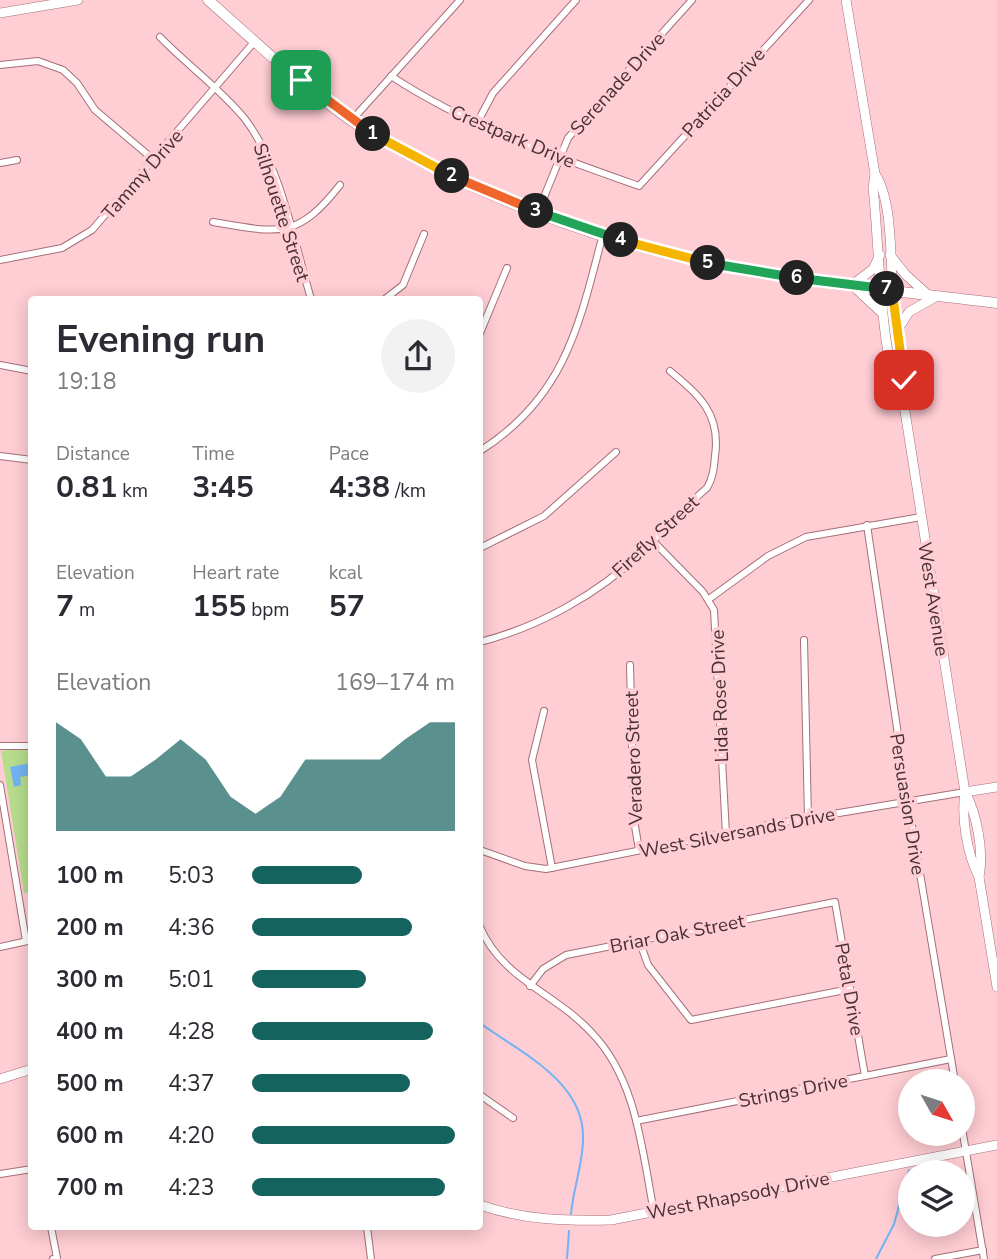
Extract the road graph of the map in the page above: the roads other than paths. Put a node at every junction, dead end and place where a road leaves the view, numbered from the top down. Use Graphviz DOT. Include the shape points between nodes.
graph roads {
  1 [pos="78,0"];
  2 [pos="208,0"];
  3 [pos="460,0"];
  4 [pos="576,0"];
  5 [pos="692,0"];
  6 [pos="808,0"];
  7 [pos="846,0"];
  8 [pos="0,13"];
  9 [pos="160,37"];
  10 [pos="255,41"];
  11 [pos="0,65"];
  12 [pos="391,76"];
  13 [pos="214,89"];
  14 [pos="352,120"];
  15 [pos="477,123"];
  16 [pos="559,158"];
  17 [pos="17,160"];
  18 [pos="154,160"];
  19 [pos="0,163"];
  20 [pos="340,185"];
  21 [pos="639,186"];
  22 [pos="538,212"];
  23 [pos="214,222"];
  24 [pos="289,227"];
  25 [pos="424,234"];
  26 [pos="603,234"];
  27 [pos="885,254"];
  28 [pos="0,260"];
  29 [pos="507,268"];
  30 [pos="852,285"];
  31 [pos="888,289"];
  32 [pos="932,295"];
  33 [pos="310,296"];
  34 [pos="389,296"];
  35 [pos="997,303"];
  36 [pos="884,316"];
  37 [pos="483,326"];
  38 [pos="897,334"];
  39 [pos="0,365"];
  40 [pos="28,370"];
  41 [pos="670,370"];
  42 [pos="904,405"];
  43 [pos="483,449"];
  44 [pos="616,452"];
  45 [pos="0,456"];
  46 [pos="28,460"];
  47 [pos="921,517"];
  48 [pos="867,525"];
  49 [pos="653,541"];
  50 [pos="483,546"];
  51 [pos="709,599"];
  52 [pos="804,640"];
  53 [pos="483,641"];
  54 [pos="630,665"];
  55 [pos="544,711"];
  56 [pos="0,746"];
  57 [pos="28,746"];
  58 [pos="0,785"];
  59 [pos="997,787"];
  60 [pos="965,792"];
  61 [pos="908,802"];
  62 [pos="808,818"];
  63 [pos="726,834"];
  64 [pos="9,842"];
  65 [pos="0,844"];
  66 [pos="639,850"];
  67 [pos="483,851"];
  68 [pos="552,868"];
  69 [pos="835,902"];
  70 [pos="483,933"];
  71 [pos="28,936"];
  72 [pos="639,940"];
  73 [pos="28,941"];
  74 [pos="0,947"];
  75 [pos="530,986"];
  76 [pos="997,986"];
  77 [pos="850,989"];
  78 [pos="951,1059"];
  79 [pos="953,1069"];
  80 [pos="28,1070"];
  81 [pos="865,1076"];
  82 [pos="0,1079"];
  83 [pos="483,1097"];
  84 [pos="513,1118"];
  85 [pos="636,1121"];
  86 [pos="997,1145"];
  87 [pos="965,1146"];
  88 [pos="966,1151"];
  89 [pos="28,1170"];
  90 [pos="0,1174"];
  91 [pos="483,1206"];
  92 [pos="654,1212"];
  93 [pos="51,1230"];
  94 [pos="367,1230"];
  95 [pos="982,1250"];
  96 [pos="55,1259"];
  97 [pos="372,1259"];
  98 [pos="936,1259"];
  99 [pos="984,1259"];
  1 -- 8 [label="main road"];
  2 -- 10 [label="main road"];
  3 -- 12 [label="street"];
  4 -- 15 [label="street" via="493,93"];
  5 -- 16 [label="street, Serenade Drive" via="568,138"];
  6 -- 21 [label="street, Patricia Drive"];
  7 -- 27 [label="main road, West Avenue"];
  9 -- 13 [label="street, Silhouette Street"];
  10 -- 13 [label="street, Tammy Drive"];
  10 -- 14 [label="main road"];
  11 -- 18 [label="street" via="38,61 62,70 95,110"];
  12 -- 14 [label="street"];
  12 -- 15 [label="street, Crestpark Drive"];
  13 -- 18 [label="street, Tammy Drive"];
  13 -- 24 [label="street, Silhouette Street" via="245,119 265,151"];
  14 -- 22 [label="main road" via="435,167"];
  15 -- 16 [label="street, Crestpark Drive"];
  16 -- 21 [label="street, Crestpark Drive"];
  16 -- 22 [label="street, Serenade Drive"];
  17 -- 19 [label="street"];
  18 -- 28 [label="street, Tammy Drive" via="83,237 51,251"];
  20 -- 24 [label="street" via="312,218"];
  22 -- 26 [label="main road"];
  23 -- 24 [label="street" via="268,232"];
  24 -- 33 [label="street, Silhouette Street"];
  25 -- 34 [label="street" via="403,285"];
  26 -- 30 [label="main road" via="706,263"];
  26 -- 43 [label="street" via="581,317 556,377 519,423"];
  27 -- 30 [label="main road"];
  27 -- 31 [label="main road, West Avenue"];
  27 -- 32 [label="main road"];
  29 -- 37 [label="street"];
  30 -- 31 [label="main road"];
  30 -- 36 [label="main road"];
  31 -- 32 [label="main road"];
  31 -- 36 [label="main road, West Avenue"];
  31 -- 38 [label="main road, West Avenue"];
  32 -- 35 [label="main road"];
  32 -- 38 [label="main road" via="909,312"];
  36 -- 42 [label="main road, West Avenue" via="898,397"];
  38 -- 42 [label="main road, West Avenue"];
  39 -- 40 [label="street"];
  41 -- 49 [label="street, Firefly Street" via="707,405 717,444 707,488"];
  42 -- 47 [label="main road, West Avenue"];
  44 -- 50 [label="street" via="544,516"];
  45 -- 46 [label="street"];
  47 -- 48 [label="street"];
  47 -- 60 [label="main road, West Avenue"];
  48 -- 51 [label="street" via="793,542"];
  48 -- 61 [label="street, Persuasion Drive"];
  49 -- 51 [label="street, Lida Rose Drive"];
  49 -- 53 [label="street, Firefly Street" via="600,586 566,607"];
  51 -- 63 [label="street, Lida Rose Drive" via="718,626"];
  52 -- 62 [label="street"];
  54 -- 66 [label="street, Veradero Street" via="634,820"];
  55 -- 68 [label="street" via="532,760"];
  56 -- 57 [label="street"];
  58 -- 64 [label="street"];
  59 -- 60 [label="main road, West Silversands Drive"];
  60 -- 61 [label="street, West Silversands Drive"];
  60 -- 76 [label="main road, West Avenue" via="972,805"];
  61 -- 62 [label="street, West Silversands Drive"];
  61 -- 78 [label="street, Persuasion Drive"];
  62 -- 63 [label="street, West Silversands Drive"];
  63 -- 66 [label="street, West Silversands Drive"];
  64 -- 65 [label="street"];
  64 -- 71 [label="street"];
  66 -- 68 [label="street, West Silversands Drive"];
  67 -- 68 [label="street, West Silversands Drive" via="535,869"];
  69 -- 72 [label="street, Briar Oak Street"];
  69 -- 77 [label="street, Petal Drive"];
  70 -- 75 [label="street" via="494,954"];
  72 -- 75 [label="street, Briar Oak Street" via="559,957"];
  72 -- 77 [label="street" via="648,965 691,1020"];
  73 -- 74 [label="street"];
  75 -- 85 [label="street" via="580,1021 603,1045 624,1081"];
  77 -- 81 [label="street, Petal Drive"];
  78 -- 79 [label="street, Persuasion Drive"];
  78 -- 81 [label="street, Strings Drive"];
  80 -- 82 [label="main road"];
  81 -- 85 [label="street, Strings Drive"];
  83 -- 84 [label="street"];
  85 -- 92 [label="street"];
  86 -- 88 [label="main road, West Rhapsody Drive"];
  87 -- 88 [label="street"];
  88 -- 92 [label="main road, West Rhapsody Drive"];
  88 -- 95 [label="street"];
  89 -- 90 [label="street"];
  91 -- 92 [label="main road, West Rhapsody Drive" via="556,1222 611,1220"];
  93 -- 96 [label="street"];
  94 -- 97 [label="street"];
  95 -- 98 [label="street"];
  95 -- 99 [label="street"];
}
